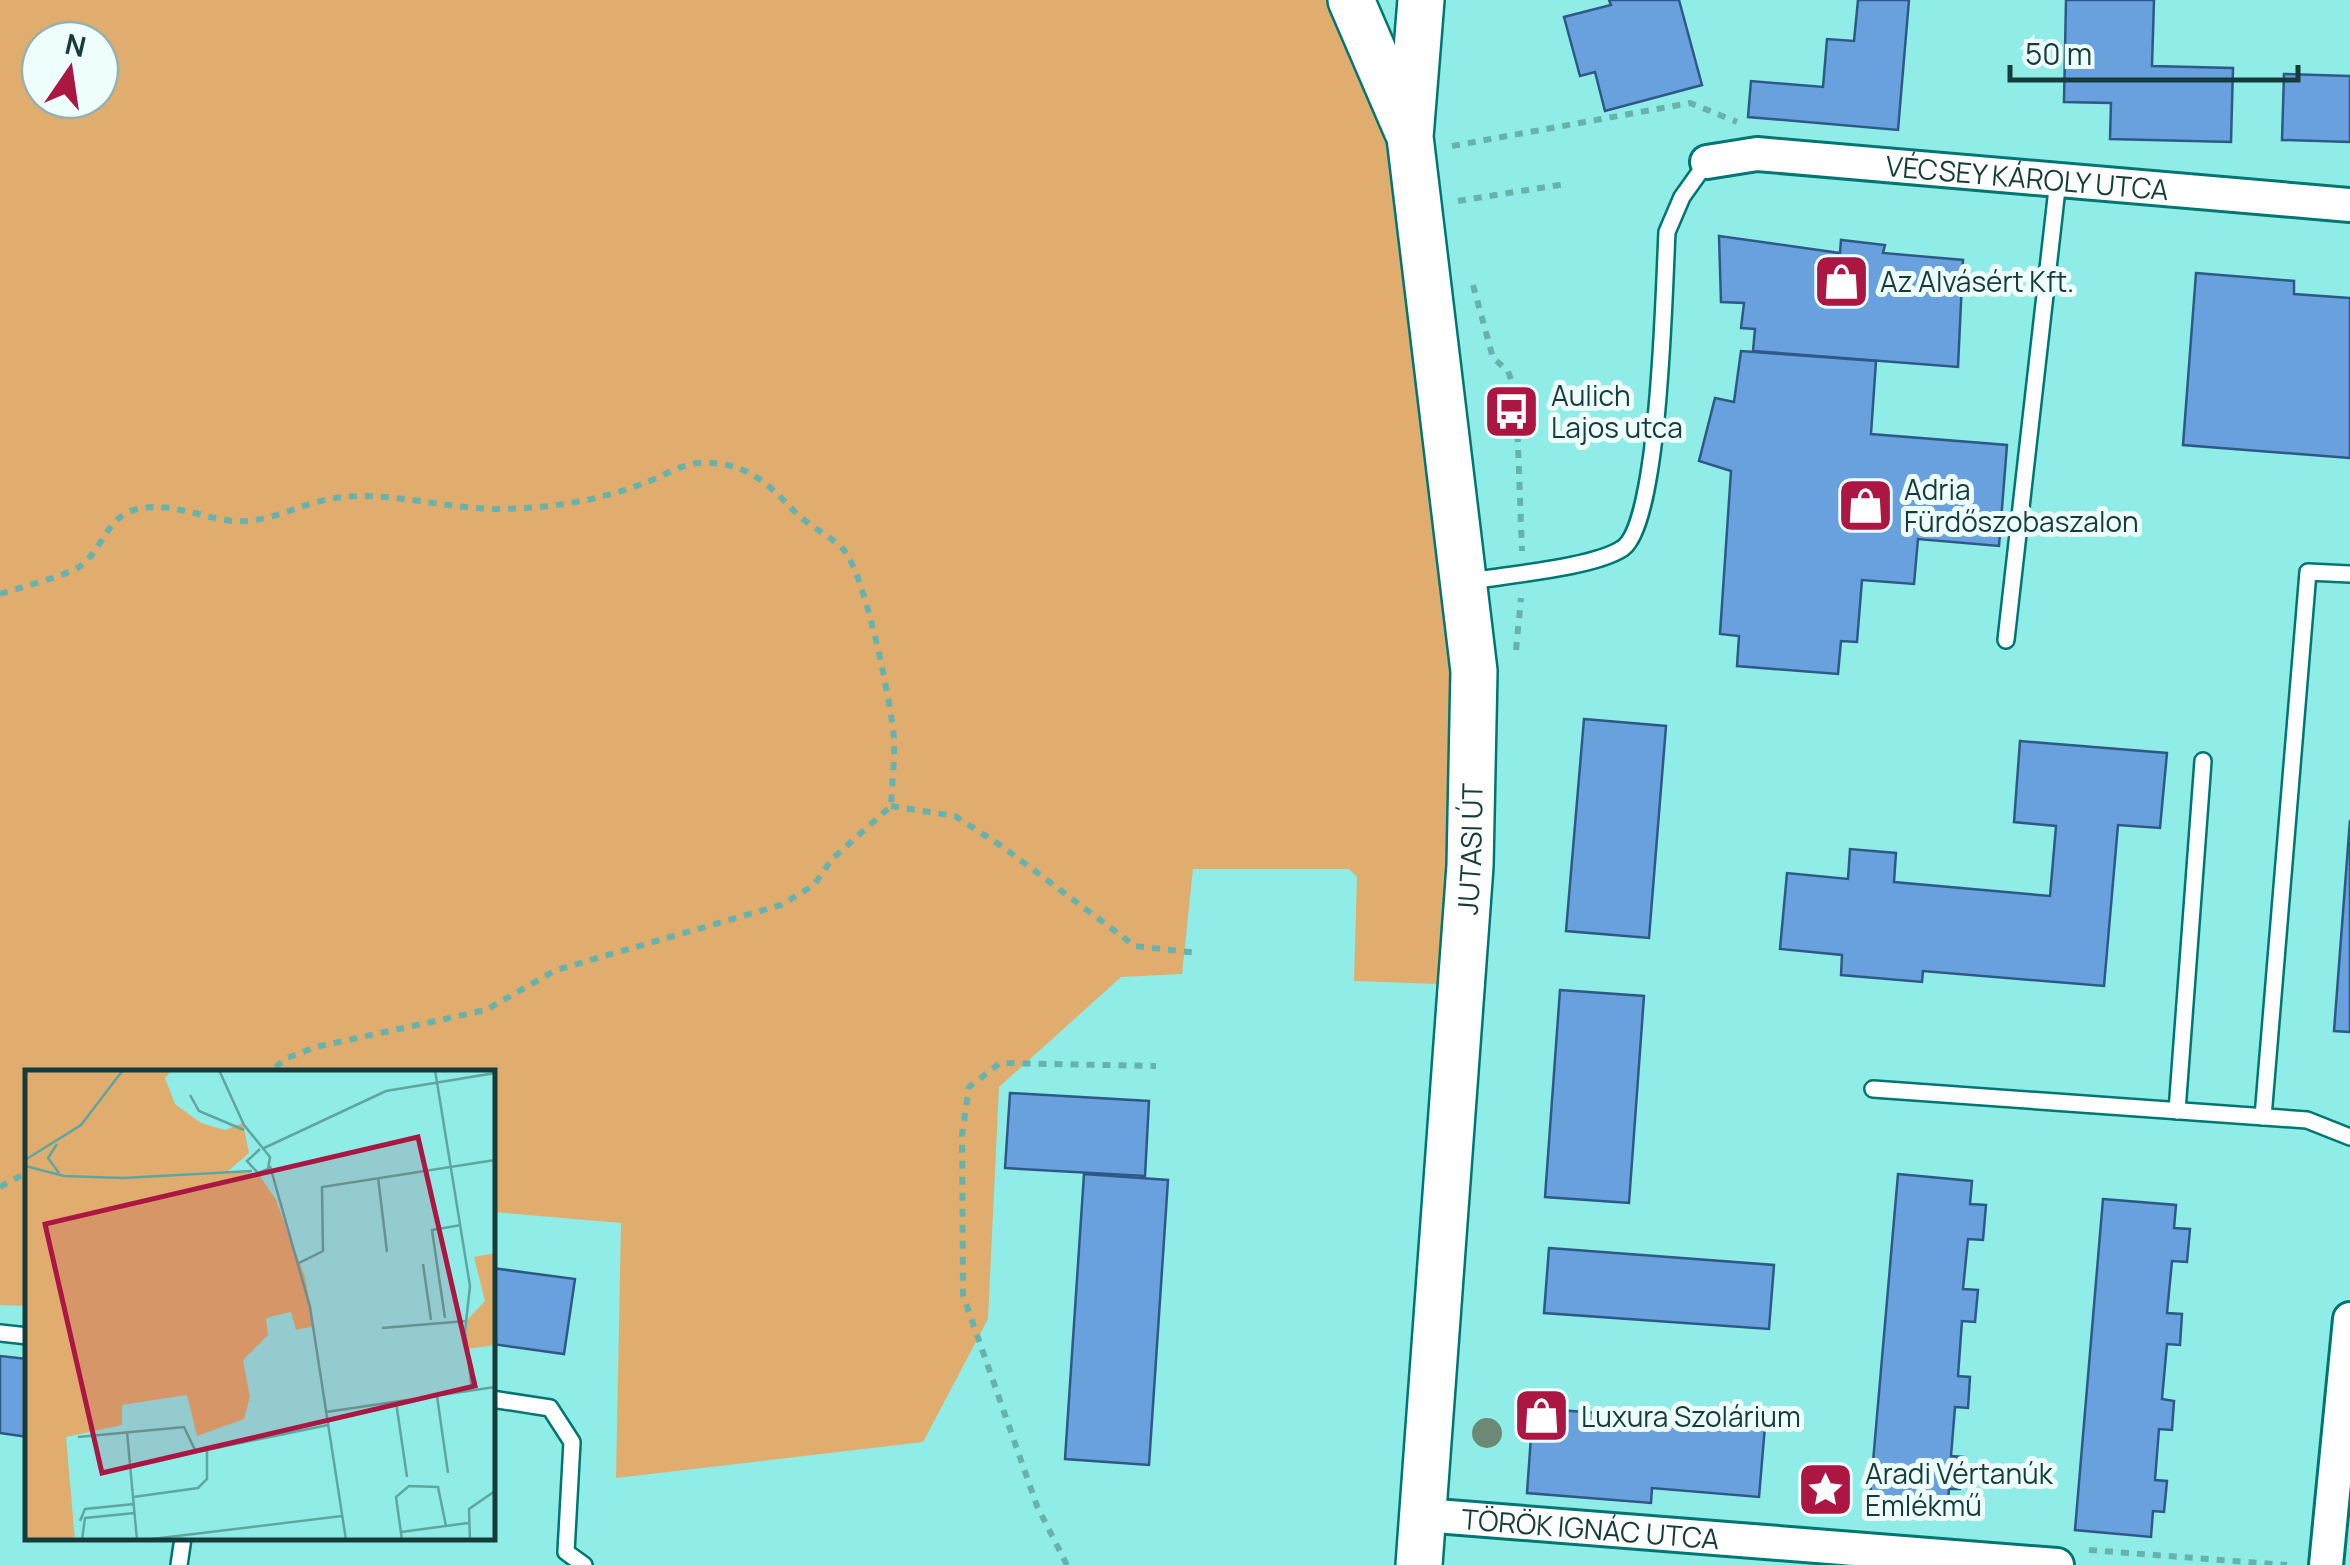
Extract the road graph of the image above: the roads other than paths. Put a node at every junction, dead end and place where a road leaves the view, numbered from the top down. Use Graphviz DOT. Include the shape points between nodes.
graph roads {
  1 [pos="1351,0"];
  2 [pos="1421,0"];
  3 [pos="1427,142"];
  4 [pos="1707,162"];
  5 [pos="2058,180"];
  6 [pos="2350,206"];
  7 [pos="2350,574"];
  8 [pos="1464,582"];
  9 [pos="2006,640"];
  10 [pos="2203,761"];
  11 [pos="1873,1089"];
  12 [pos="2177,1111"];
  13 [pos="2262,1117"];
  14 [pos="2350,1137"];
  15 [pos="2350,1320"];
  16 [pos="0,1332"];
  17 [pos="25,1336"];
  18 [pos="495,1399"];
  19 [pos="1423,1515"];
  20 [pos="183,1540"];
  21 [pos="1854,1557"];
  22 [pos="180,1565"];
  23 [pos="584,1565"];
  24 [pos="1419,1565"];
  25 [pos="2056,1565"];
  26 [pos="2326,1565"];
  1 -- 3 [label="street, JUTASI ÚT"];
  2 -- 3 [label="street, JUTASI ÚT"];
  3 -- 8 [label="street, JUTASI ÚT"];
  4 -- 5 [label="street, VÉCSEY KÁROLY UTCA" via="1757,154"];
  4 -- 8 [label="lane" via="1668,232 1650,480 1625,547 1590,561"];
  5 -- 6 [label="street, VÉCSEY KÁROLY UTCA"];
  5 -- 9 [label="lane"];
  7 -- 13 [label="lane" via="2308,572"];
  8 -- 19 [label="street, JUTASI ÚT" via="1474,671 1470,866"];
  10 -- 12 [label="lane"];
  11 -- 12 [label="lane"];
  12 -- 13 [label="lane"];
  13 -- 14 [label="lane" via="2307,1120"];
  15 -- 26 [label="street"];
  16 -- 17 [label="lane"];
  18 -- 23 [label="lane" via="550,1408 572,1442 566,1552"];
  19 -- 21 [label="street, TÖRÖK IGNÁC UTCA"];
  19 -- 24 [label="street, JUTASI ÚT"];
  20 -- 22 [label="lane"];
  21 -- 25 [label="street, TÖRÖK IGNÁC UTCA"];
}
